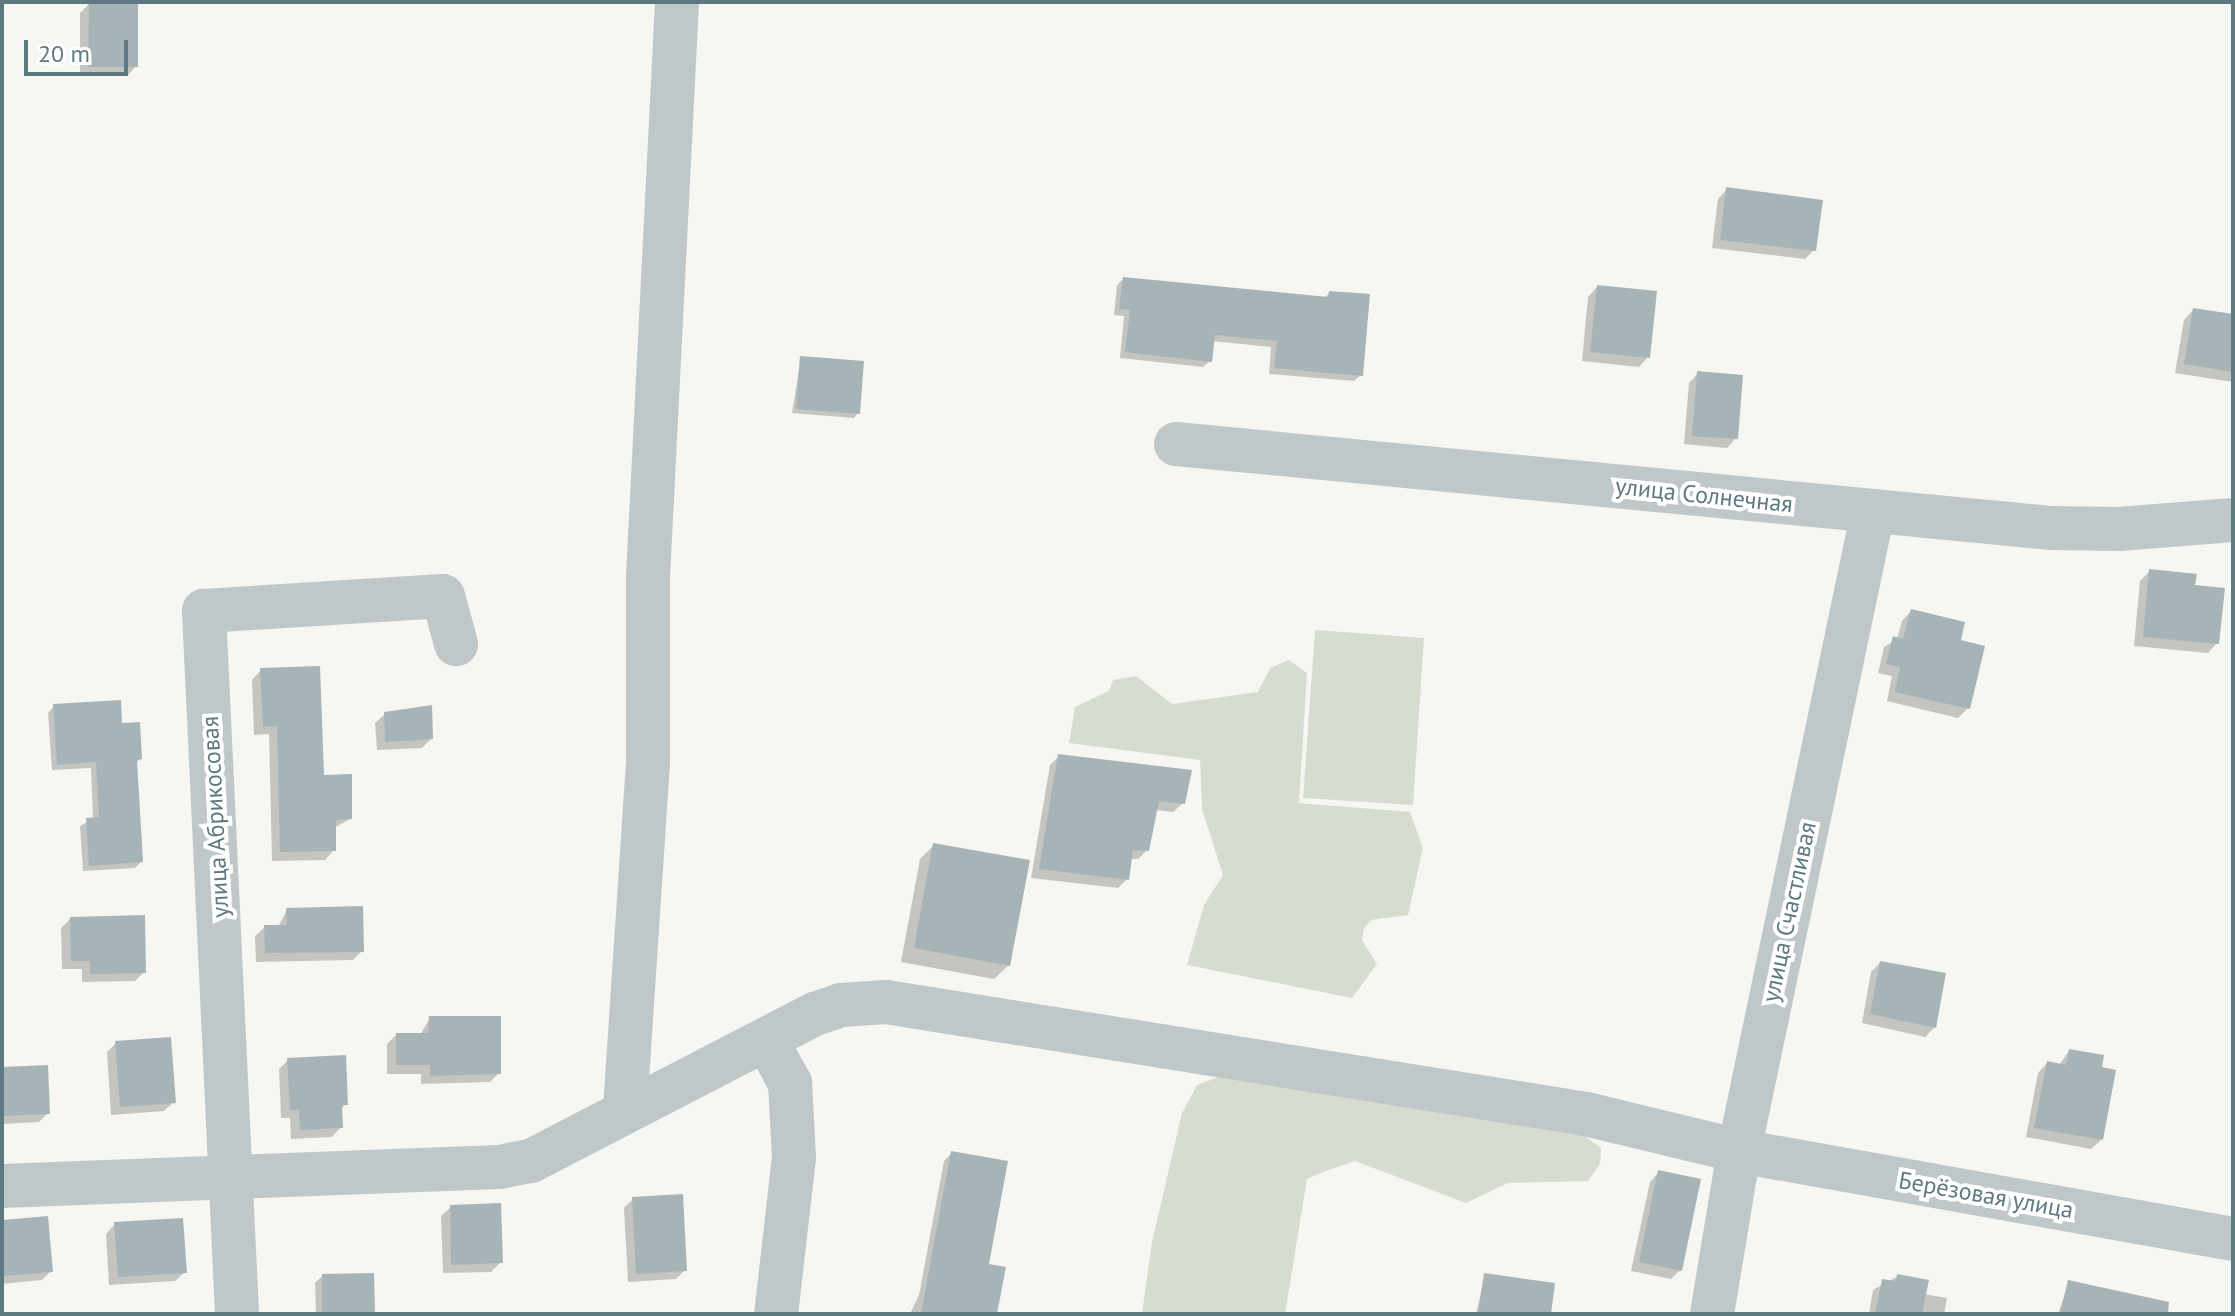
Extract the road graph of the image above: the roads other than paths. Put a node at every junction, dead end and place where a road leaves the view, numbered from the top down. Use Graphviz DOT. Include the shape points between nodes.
graph roads {
  1 [pos="677,2"];
  2 [pos="1176,444"];
  3 [pos="1873,511"];
  4 [pos="2233,520"];
  5 [pos="456,644"];
  6 [pos="768,1043"];
  7 [pos="625,1109"];
  8 [pos="1739,1151"];
  9 [pos="233,1174"];
  10 [pos="2,1186"];
  11 [pos="2233,1239"];
  12 [pos="237,1314"];
  13 [pos="776,1314"];
  14 [pos="1712,1314"];
  1 -- 7 [label="street" via="648,577 646,794"];
  2 -- 3 [label="street, улица Солнечная"];
  3 -- 4 [label="street, улица Солнечная" via="2052,528"];
  3 -- 8 [label="street, улица Счастливая"];
  5 -- 9 [label="street, улица Абрикосовая" via="443,596 204,611"];
  6 -- 7 [label="street, Берёзовая улица"];
  6 -- 8 [label="street, Берёзовая улица" via="827,1009 886,1002 1586,1114"];
  6 -- 13 [label="street" via="785,1069 793,1116 786,1255"];
  7 -- 9 [label="street, Берёзовая улица" via="562,1148 499,1167"];
  8 -- 11 [label="street, Берёзовая улица"];
  8 -- 14 [label="street, улица Счастливая"];
  9 -- 10 [label="street, Берёзовая улица"];
  9 -- 12 [label="street, улица Абрикосовая"];
}
